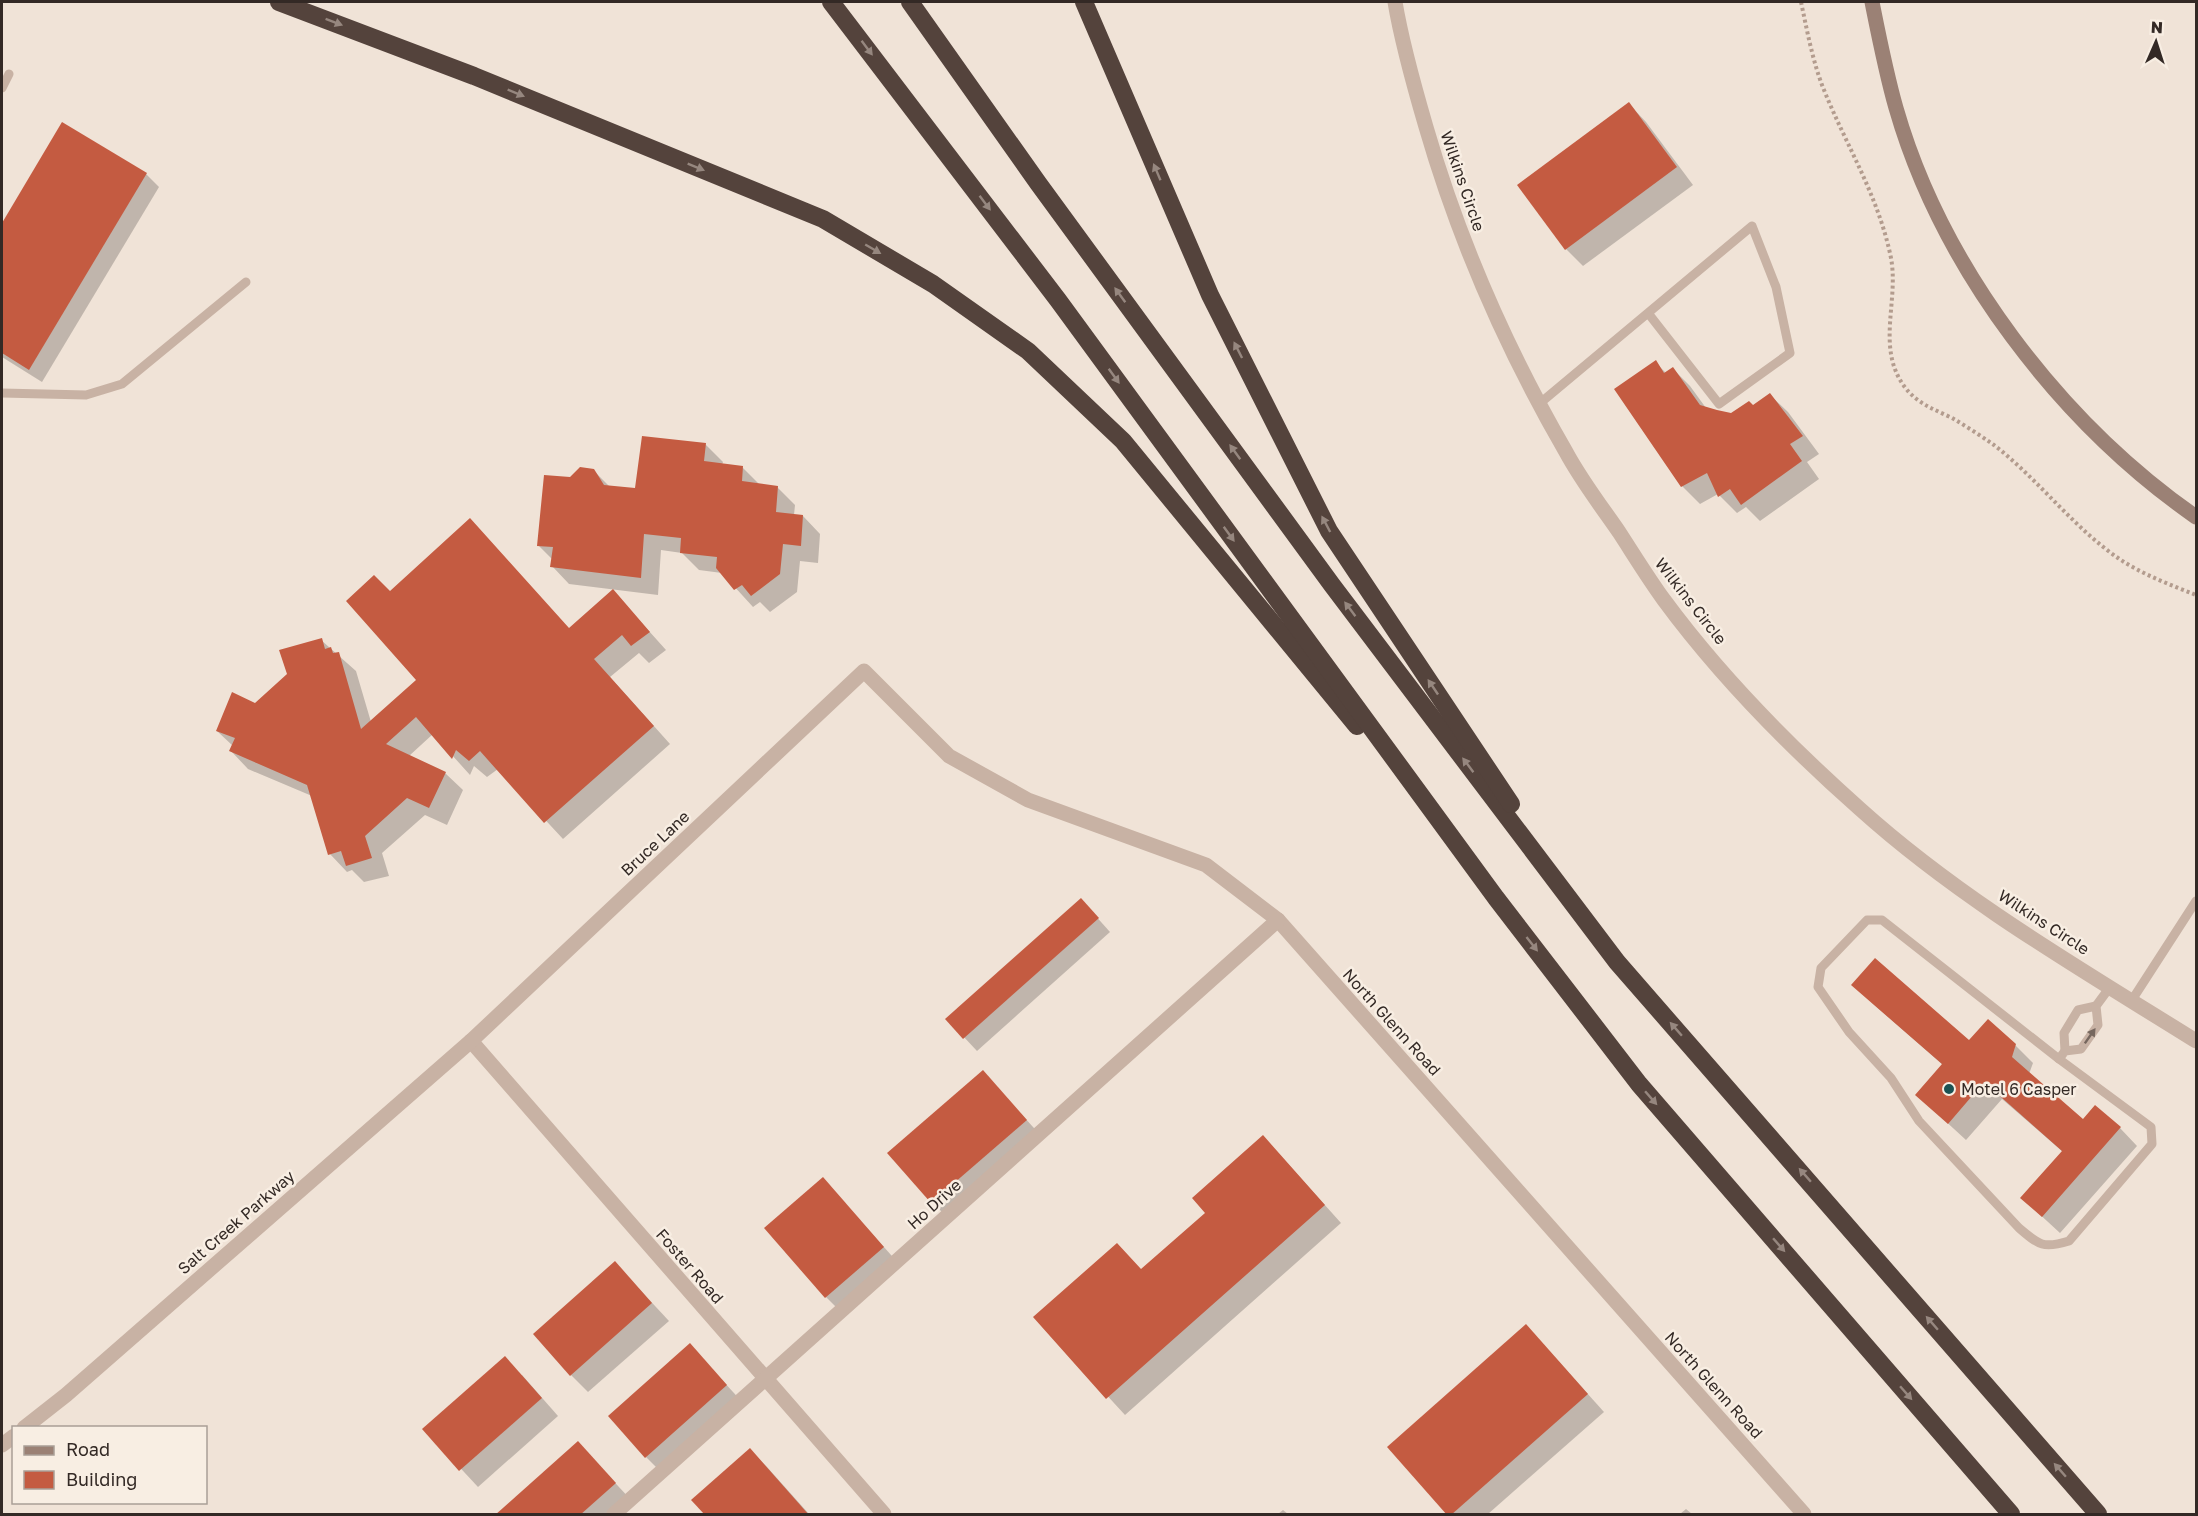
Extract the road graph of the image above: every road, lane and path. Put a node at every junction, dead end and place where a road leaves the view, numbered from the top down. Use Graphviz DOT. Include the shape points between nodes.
graph roads {
  1 [pos="279,2"];
  2 [pos="831,2"];
  3 [pos="910,2"];
  4 [pos="1084,2"];
  5 [pos="1395,2"];
  6 [pos="1802,2"];
  7 [pos="1872,2"];
  8 [pos="9,74"];
  9 [pos="2,88"];
  10 [pos="246,282"];
  11 [pos="1648,313"];
  12 [pos="2,393"];
  13 [pos="1539,404"];
  14 [pos="2196,517"];
  15 [pos="2196,595"];
  16 [pos="864,671"];
  17 [pos="1496,898"];
  18 [pos="2196,901"];
  19 [pos="1278,920"];
  20 [pos="1617,962"];
  21 [pos="2110,987"];
  22 [pos="2132,1000"];
  23 [pos="2096,1006"];
  24 [pos="471,1041"];
  25 [pos="2196,1041"];
  26 [pos="2062,1055"];
  27 [pos="765,1380"];
  28 [pos="27,1426"];
  29 [pos="614,1515"];
  30 [pos="884,1515"];
  31 [pos="1804,1515"];
  32 [pos="2011,1515"];
  33 [pos="2098,1515"];
  1 -- 17 [label="highway, one-way" via="823,219 933,284 1028,351 1123,441"];
  2 -- 17 [label="highway, one-way" via="1058,300"];
  20 -- 3 [label="highway, one-way" via="1332,585"];
  20 -- 4 [label="highway, one-way" via="1329,531 1210,295"];
  5 -- 13 [label="street, Wilkins Circle" via="1411,77 1437,166 1492,311"];
  6 -- 15 [label="path" via="1822,86 1864,175 1885,234 1891,261 1892,363 1904,386 1919,403 1954,419 1995,446 2119,559"];
  7 -- 14 [label="main road" via="1883,58 1908,144 1946,230 1983,294 2028,358 2070,407 2119,456"];
  8 -- 9 [label="lane"];
  10 -- 12 [label="lane" via="122,384 86,395"];
  11 -- 11 [label="lane" via="1752,226 1776,286 1790,353 1719,404"];
  11 -- 13 [label="lane"];
  13 -- 21 [label="street, Wilkins Circle" via="1567,455 1664,600 1779,733 1861,810 1938,873"];
  16 -- 19 [label="street, North Glenn Road" via="949,756 1028,800 1206,865"];
  16 -- 24 [label="street, Bruce Lane"];
  17 -- 32 [label="highway, one-way" via="1639,1084"];
  18 -- 22 [label="lane"];
  19 -- 27 [label="street, Ho Drive"];
  19 -- 31 [label="street, North Glenn Road"];
  33 -- 20 [label="highway, one-way"];
  21 -- 22 [label="street, Wilkins Circle"];
  21 -- 23 [label="lane"];
  22 -- 25 [label="street, Wilkins Circle"];
  23 -- 26 [label="lane" via="2079,1010 2064,1033"];
  26 -- 23 [label="lane, one-way" via="2081,1049 2098,1025"];
  24 -- 27 [label="street, Foster Road"];
  24 -- 28 [label="street, Salt Creek Parkway"];
  26 -- 26 [label="lane" via="1882,921 1868,920 1821,968 1818,987 1849,1032 1892,1078 1918,1121 2019,1228 2033,1241 2050,1246 2069,1241 2152,1144 2151,1127"];
  27 -- 29 [label="street, Ho Drive"];
  27 -- 30 [label="street, Foster Road"];
}
